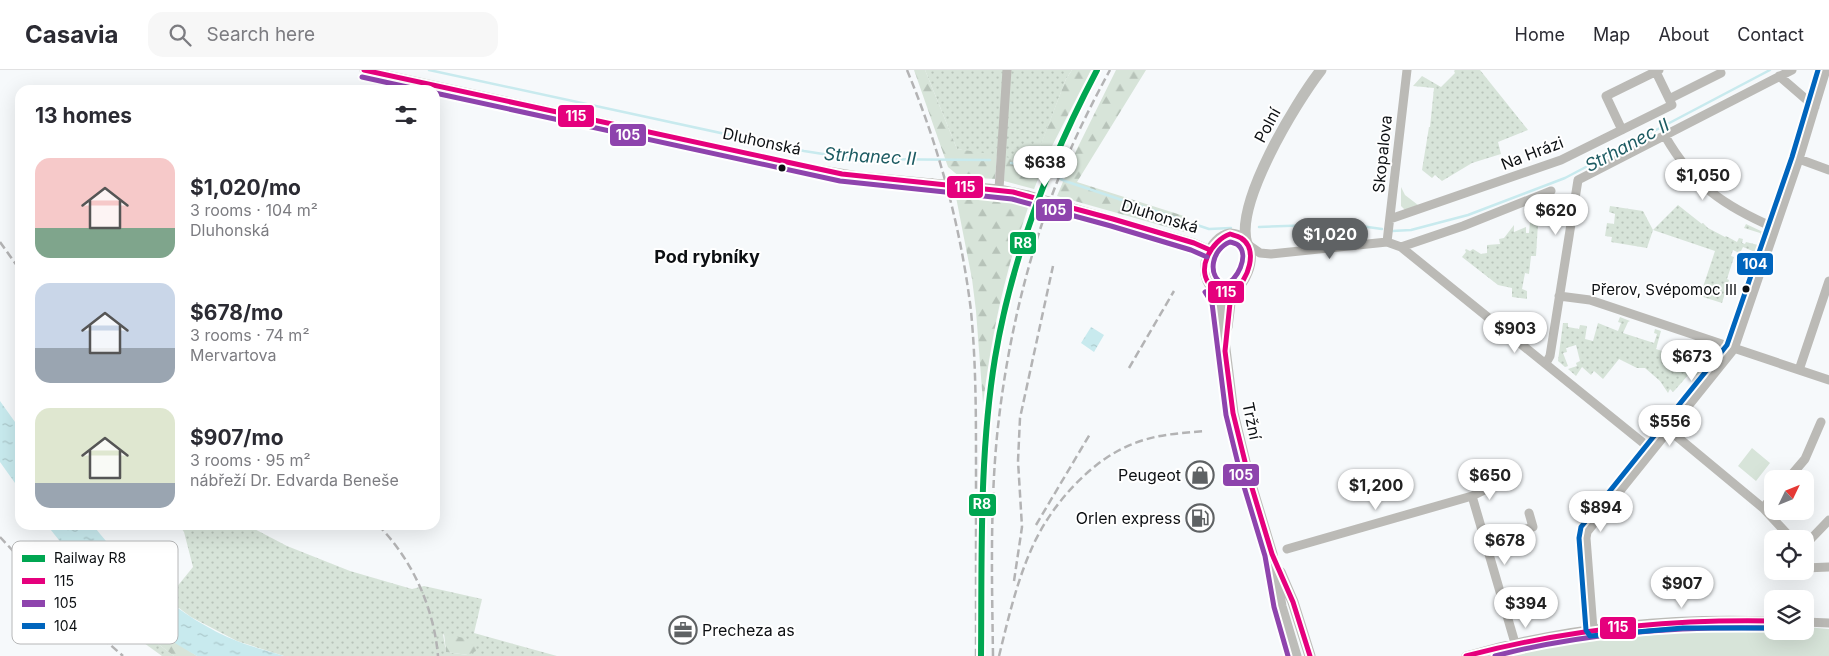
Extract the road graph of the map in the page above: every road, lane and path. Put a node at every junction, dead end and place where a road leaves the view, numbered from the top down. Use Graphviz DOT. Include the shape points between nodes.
graph roads {
  1 [pos="364,70"];
  2 [pos="1007,70"];
  3 [pos="1321,70"];
  4 [pos="1407,70"];
  5 [pos="1792,70"];
  6 [pos="1826,70"];
  7 [pos="1658,71"];
  8 [pos="1721,73"];
  9 [pos="1779,76"];
  10 [pos="432,85"];
  11 [pos="440,87"];
  12 [pos="1669,98"];
  13 [pos="1815,107"];
  14 [pos="1622,130"];
  15 [pos="1665,136"];
  16 [pos="1798,160"];
  17 [pos="1829,170"];
  18 [pos="999,189"];
  19 [pos="1551,191"];
  20 [pos="1251,200"];
  21 [pos="1390,219"];
  22 [pos="1775,228"];
  23 [pos="1225,234"];
  24 [pos="1387,242"];
  25 [pos="1247,244"];
  26 [pos="1401,247"];
  27 [pos="1210,250"];
  28 [pos="1271,254"];
  29 [pos="1249,266"];
  30 [pos="1829,281"];
  31 [pos="1239,287"];
  32 [pos="1212,288"];
  33 [pos="1559,296"];
  34 [pos="1734,349"];
  35 [pos="1225,351"];
  36 [pos="1546,363"];
  37 [pos="1799,370"];
  38 [pos="1829,380"];
  39 [pos="1821,422"];
  40 [pos="1669,430"];
  41 [pos="1652,450"];
  42 [pos="1796,470"];
  43 [pos="1497,484"];
  44 [pos="1472,496"];
  45 [pos="1763,508"];
  46 [pos="1529,513"];
  47 [pos="1829,520"];
  48 [pos="1784,530"];
  49 [pos="1814,536"];
  50 [pos="1485,542"];
  51 [pos="1287,549"];
  52 [pos="1272,554"];
  53 [pos="1814,566"];
  54 [pos="1829,567"];
  55 [pos="1764,621"];
  56 [pos="1814,622"];
  57 [pos="1829,623"];
  58 [pos="1593,629"];
  59 [pos="1515,643"];
  60 [pos="1296,656"];
  61 [pos="1310,656"];
  62 [pos="1466,656"];
  1 -- 10 [label="street, Dluhonská, bridge"];
  2 -- 18 [label="street"];
  3 -- 20 [label="main road, Polní" via="1290,116"];
  4 -- 21 [label="street, Skopalova"];
  5 -- 9 [label="street"];
  6 -- 13 [label="street"];
  7 -- 12 [label="street"];
  7 -- 14 [label="street" via="1606,96"];
  8 -- 12 [label="street, Na Hrázi"];
  9 -- 13 [label="street"];
  9 -- 15 [label="street"];
  11 -- 18 [label="street, Dluhonská, bridge" via="816,170"];
  12 -- 14 [label="street, Na Hrázi" via="1672,105"];
  13 -- 16 [label="street"];
  14 -- 21 [label="street, Na Hrázi" via="1561,160"];
  15 -- 22 [label="street" via="1678,158 1701,185 1735,210"];
  15 -- 33 [label="street" via="1578,180"];
  16 -- 17 [label="street"];
  16 -- 22 [label="street"];
  18 -- 27 [label="street, Dluhonská, bridge"];
  19 -- 26 [label="street"];
  20 -- 23 [label="main road, Polní"];
  20 -- 25 [label="main road, Polní" via="1246,218"];
  21 -- 24 [label="street, Skopalova"];
  22 -- 34 [label="street"];
  23 -- 25 [label="main road" via="1240,236"];
  23 -- 27 [label="main road, Dluhonská"];
  24 -- 26 [label="street"];
  24 -- 28 [label="street"];
  25 -- 28 [label="street"];
  25 -- 29 [label="main road"];
  26 -- 36 [label="street"];
  27 -- 32 [label="main road, Dluhonská" via="1206,269"];
  28 -- 29 [label="street"];
  29 -- 31 [label="main road"];
  30 -- 37 [label="street"];
  31 -- 32 [label="main road" via="1226,293"];
  31 -- 35 [label="main road, Tržní" via="1230,303"];
  32 -- 35 [label="main road, Tržní" via="1219,301"];
  33 -- 34 [label="street" via="1590,300"];
  33 -- 36 [label="street" via="1550,356"];
  34 -- 37 [label="street"];
  34 -- 40 [label="street"];
  35 -- 52 [label="main road, Tržní" via="1233,413"];
  36 -- 41 [label="street"];
  37 -- 38 [label="street"];
  39 -- 42 [label="street" via="1805,459"];
  40 -- 41 [label="street"];
  40 -- 45 [label="street"];
  41 -- 58 [label="street" via="1587,532"];
  43 -- 44 [label="street"];
  44 -- 50 [label="street"];
  44 -- 51 [label="street"];
  45 -- 48 [label="street"];
  46 -- 50 [label="street" via="1533,527"];
  47 -- 49 [label="street"];
  50 -- 59 [label="street"];
  52 -- 60 [label="main road, Tržní" via="1281,606"];
  52 -- 61 [label="main road, Tržní" via="1293,602"];
  53 -- 54 [label="street"];
  55 -- 58 [label="street" via="1683,620"];
  56 -- 57 [label="street"];
  58 -- 59 [label="street"];
  59 -- 62 [label="street"];
}
